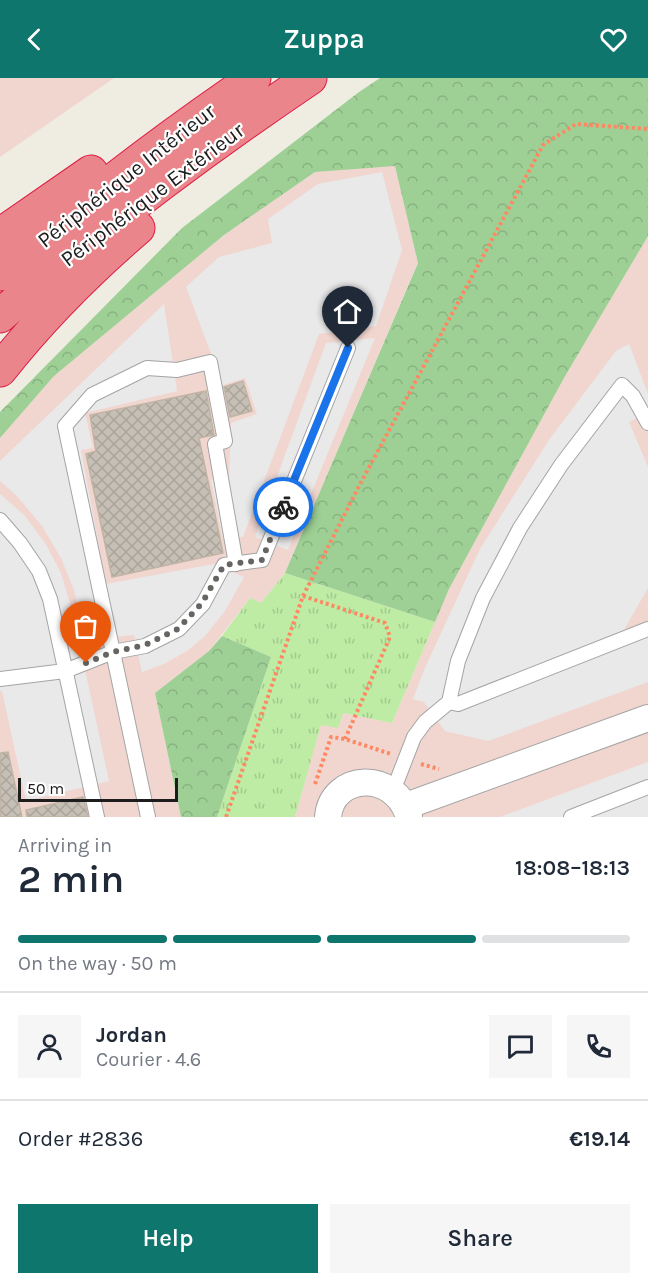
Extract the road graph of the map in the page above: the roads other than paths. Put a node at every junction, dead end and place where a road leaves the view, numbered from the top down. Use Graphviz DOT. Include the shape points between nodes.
graph roads {
  1 [pos="254,78"];
  2 [pos="310,78"];
  3 [pos="250,119"];
  4 [pos="145,157"];
  5 [pos="0,235"];
  6 [pos="0,274"];
  7 [pos="0,316"];
  8 [pos="348,348"];
  9 [pos="0,370"];
  10 [pos="648,423"];
  11 [pos="0,520"];
  12 [pos="236,564"];
  13 [pos="648,629"];
  14 [pos="113,652"];
  15 [pos="65,671"];
  16 [pos="0,679"];
  17 [pos="449,702"];
  18 [pos="648,718"];
  19 [pos="648,788"];
  20 [pos="403,804"];
  21 [pos="97,817"];
  22 [pos="148,817"];
  23 [pos="328,817"];
  24 [pos="571,817"];
  1 -- 4 [label="highway, Périphérique Intérieur"];
  2 -- 3 [label="highway, Périphérique Extérieur"];
  3 -- 7 [label="highway, Périphérique Extérieur" via="156,187"];
  3 -- 9 [label="highway" via="240,148 158,210 101,260"];
  4 -- 5 [label="highway" via="115,156"];
  4 -- 6 [label="highway, Périphérique Intérieur"];
  8 -- 12 [label="lane" via="262,560"];
  10 -- 17 [label="lane" via="622,385 561,465 520,528 483,598 458,662"];
  11 -- 15 [label="lane" via="39,571 50,599"];
  12 -- 14 [label="lane" via="224,565 202,603 178,629 145,645"];
  12 -- 14 [label="lane" via="215,444 225,441 210,362 177,370 147,368 92,395 65,426"];
  13 -- 17 [label="lane" via="458,704"];
  14 -- 15 [label="lane"];
  14 -- 22 [label="lane"];
  15 -- 16 [label="lane"];
  15 -- 21 [label="lane"];
  17 -- 20 [label="lane" via="414,737"];
  18 -- 20 [label="street"];
  19 -- 24 [label="lane"];
  20 -- 23 [label="street" via="386,786 358,783 334,799"];
}
